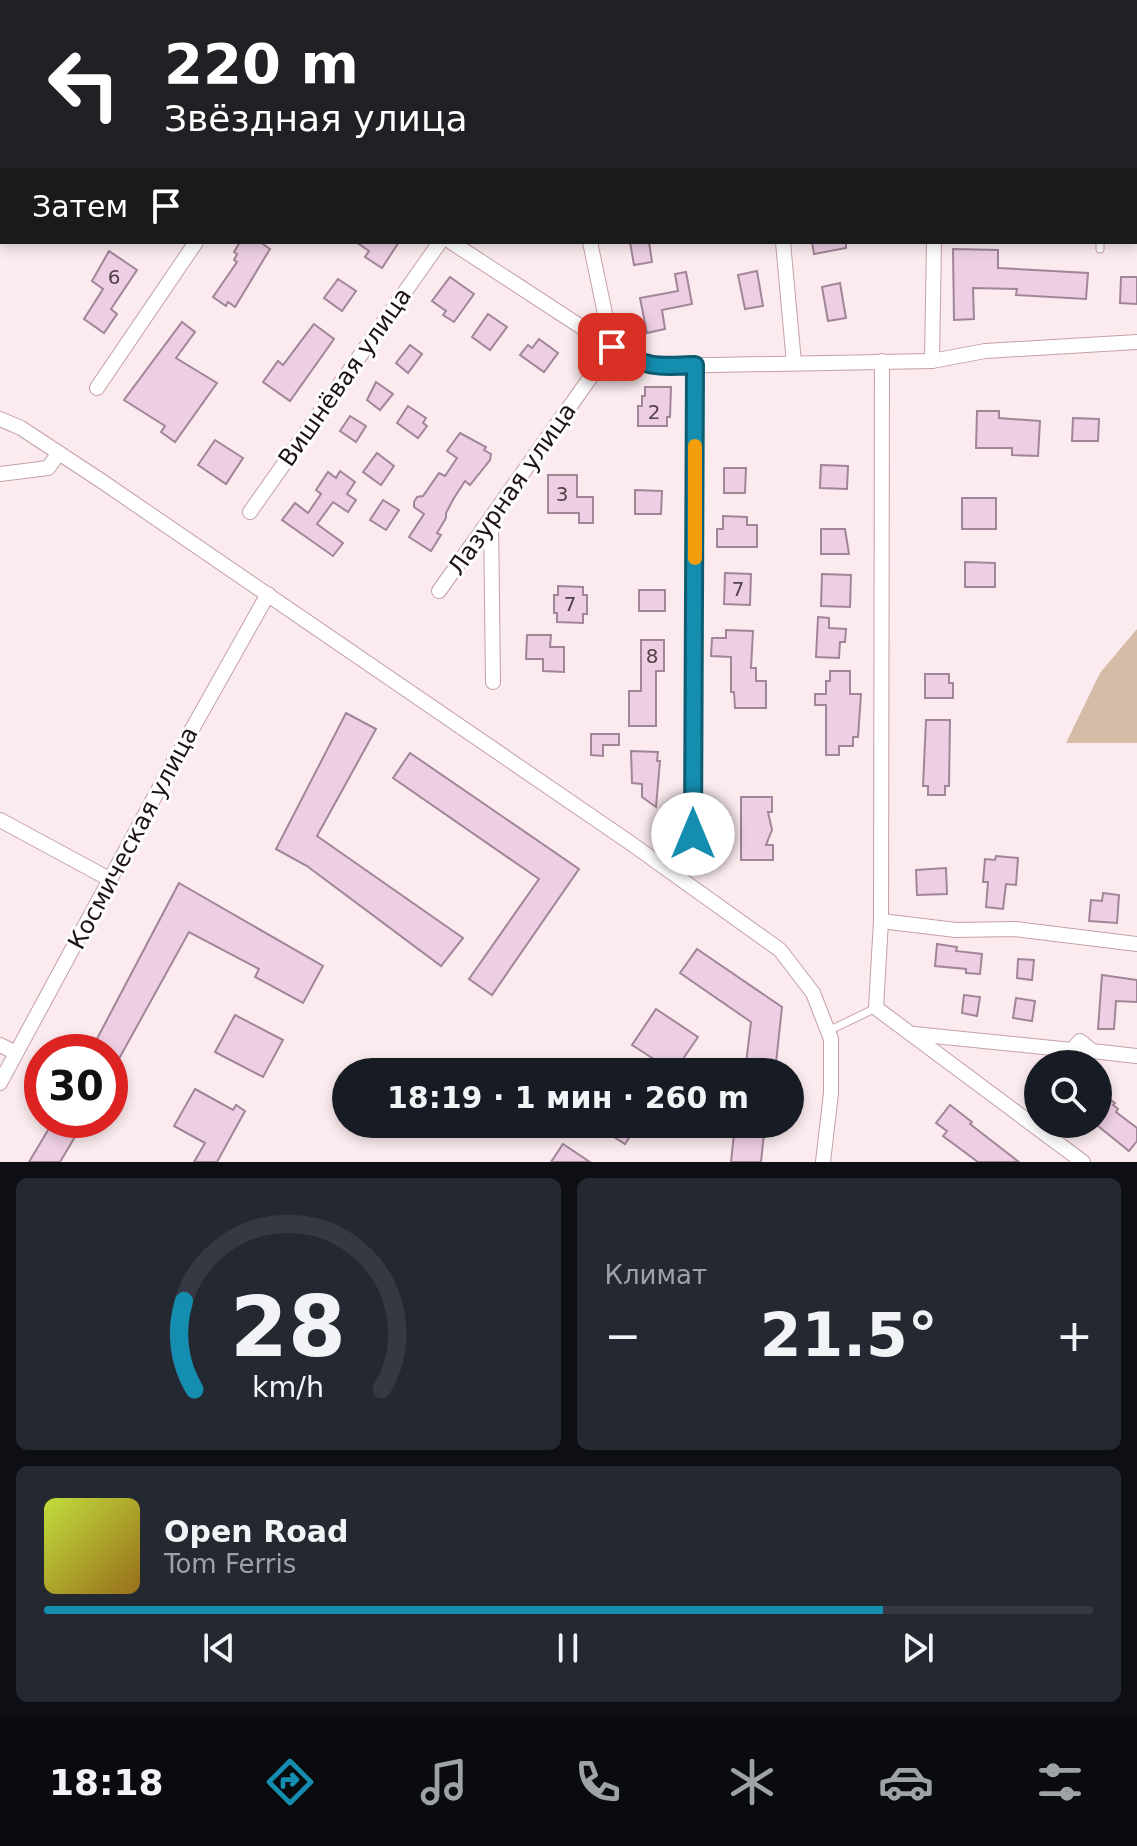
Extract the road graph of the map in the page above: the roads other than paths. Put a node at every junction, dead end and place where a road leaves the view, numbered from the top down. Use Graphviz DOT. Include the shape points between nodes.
graph roads {
  1 [pos="195,244"];
  2 [pos="439,244"];
  3 [pos="454,244"];
  4 [pos="590,244"];
  5 [pos="783,244"];
  6 [pos="934,244"];
  7 [pos="1137,342"];
  8 [pos="612,347"];
  9 [pos="882,361"];
  10 [pos="932,361"];
  11 [pos="794,363"];
  12 [pos="695,365"];
  13 [pos="97,388"];
  14 [pos="0,419"];
  15 [pos="59,453"];
  16 [pos="0,474"];
  17 [pos="250,512"];
  18 [pos="491,518"];
  19 [pos="439,591"];
  20 [pos="268,594"];
  21 [pos="493,682"];
  22 [pos="0,820"];
  23 [pos="693,834"];
  24 [pos="111,880"];
  25 [pos="881,921"];
  26 [pos="1137,944"];
  27 [pos="876,1008"];
  28 [pos="828,1031"];
  29 [pos="913,1034"];
  30 [pos="0,1045"];
  31 [pos="16,1053"];
  32 [pos="1137,1056"];
  33 [pos="0,1083"];
  34 [pos="823,1162"];
  35 [pos="1083,1162"];
  1 -- 13 [label="street"];
  2 -- 17 [label="street, Вишнёвая улица"];
  3 -- 8 [label="street"];
  4 -- 8 [label="street"];
  5 -- 11 [label="street"];
  6 -- 10 [label="street"];
  7 -- 10 [label="street" via="985,351"];
  8 -- 12 [label="street" via="635,362"];
  8 -- 18 [label="street, Лазурная улица"];
  9 -- 10 [label="street"];
  9 -- 11 [label="street"];
  9 -- 25 [label="street"];
  11 -- 12 [label="street"];
  12 -- 23 [label="street"];
  14 -- 15 [label="street"];
  15 -- 16 [label="street" via="48,468"];
  15 -- 20 [label="street"];
  18 -- 19 [label="street, Лазурная улица"];
  18 -- 21 [label="street"];
  20 -- 24 [label="street, Космическая улица"];
  20 -- 28 [label="street" via="780,950 813,993"];
  22 -- 24 [label="street"];
  24 -- 31 [label="street, Космическая улица"];
  25 -- 26 [label="street" via="956,930 1015,929"];
  25 -- 27 [label="street"];
  27 -- 28 [label="lane"];
  27 -- 29 [label="street"];
  28 -- 34 [label="street" via="831,1093"];
  29 -- 32 [label="street" via="1072,1050 1080,1041 1092,1051"];
  29 -- 35 [label="street"];
  30 -- 31 [label="street"];
  31 -- 33 [label="street, Космическая улица"];
}
